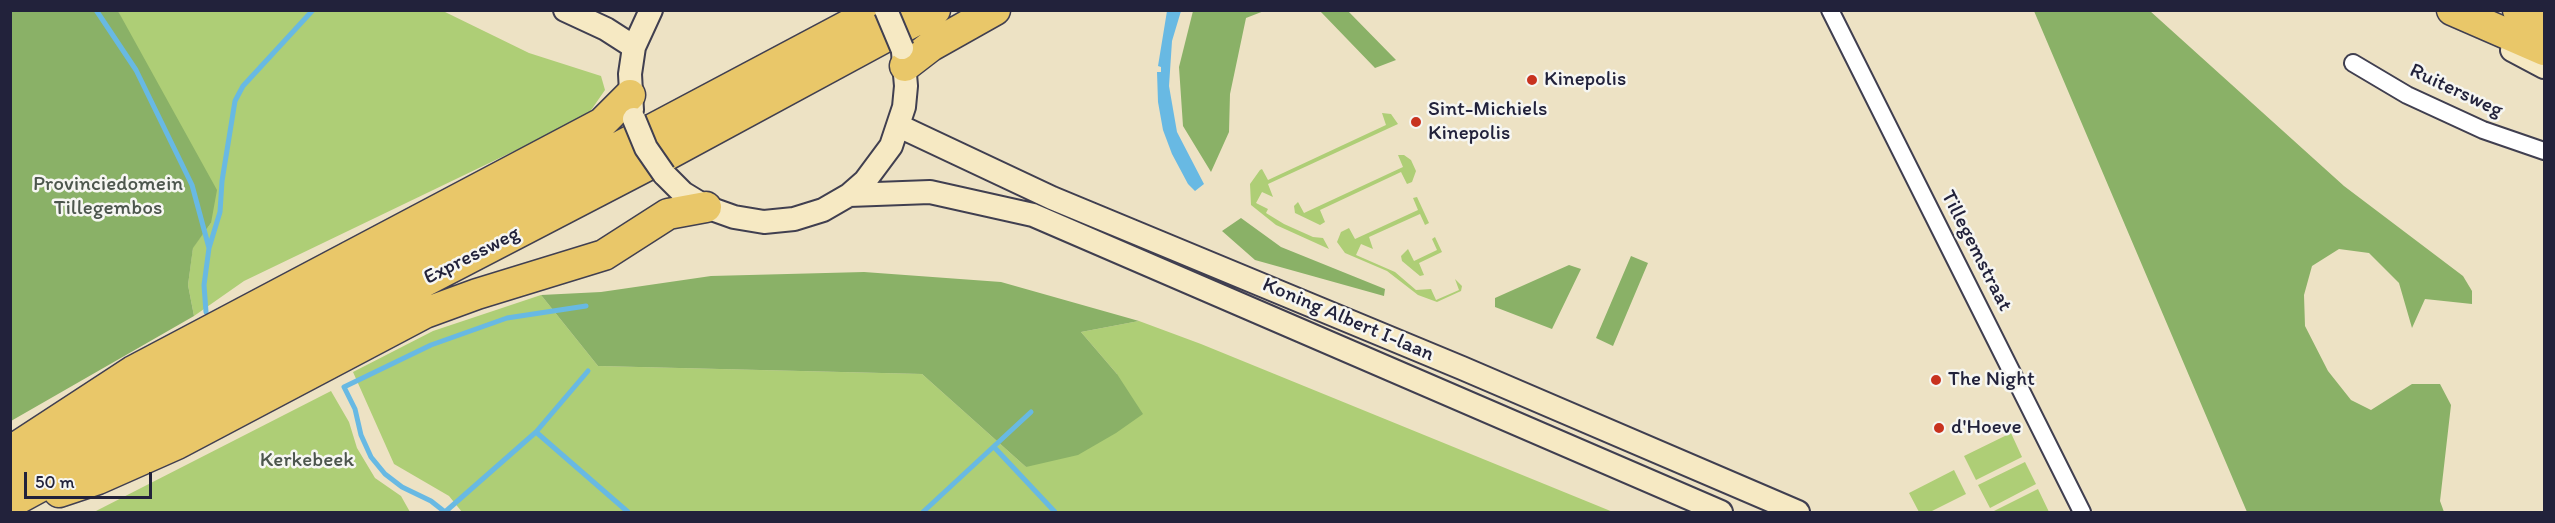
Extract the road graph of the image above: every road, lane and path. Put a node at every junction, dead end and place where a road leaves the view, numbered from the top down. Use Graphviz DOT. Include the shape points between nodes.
graph roads {
  1 [pos="565,10"];
  2 [pos="651,10"];
  3 [pos="877,10"];
  4 [pos="886,10"];
  5 [pos="935,10"];
  6 [pos="995,10"];
  7 [pos="1830,10"];
  8 [pos="2440,10"];
  9 [pos="2452,10"];
  10 [pos="2518,10"];
  11 [pos="2544,21"];
  12 [pos="634,47"];
  13 [pos="2544,50"];
  14 [pos="904,57"];
  15 [pos="2353,63"];
  16 [pos="2544,67"];
  17 [pos="632,107"];
  18 [pos="900,126"];
  19 [pos="2544,151"];
  20 [pos="849,195"];
  21 [pos="706,207"];
  22 [pos="10,451"];
  23 [pos="10,470"];
  24 [pos="10,503"];
  25 [pos="10,508"];
  26 [pos="1721,513"];
  27 [pos="1798,513"];
  28 [pos="2082,513"];
  1 -- 12 [label="main road"];
  2 -- 12 [label="main road"];
  3 -- 23 [label="highway, Expressweg"];
  4 -- 14 [label="main road, Koning Albert I-laan, bridge"];
  5 -- 24 [label="highway, Expressweg"];
  6 -- 14 [label="highway"];
  7 -- 28 [label="street, Tillegemstraat"];
  8 -- 16 [label="main road"];
  9 -- 13 [label="highway"];
  10 -- 11 [label="highway"];
  12 -- 17 [label="main road"];
  14 -- 18 [label="main road, Koning Albert I-laan"];
  15 -- 19 [label="street, Ruitersweg" via="2418,100 2483,130"];
  17 -- 21 [label="main road, Koning Albert I-laan, bridge" via="646,148 664,174 683,193"];
  17 -- 22 [label="highway" via="133,371"];
  18 -- 20 [label="main road, Koning Albert I-laan" via="880,165"];
  18 -- 27 [label="main road, Koning Albert I-laan" via="1052,198"];
  20 -- 21 [label="main road, Koning Albert I-laan" via="813,213 764,222"];
  20 -- 26 [label="main road, Koning Albert I-laan" via="930,192 1033,215"];
  21 -- 25 [label="highway" via="668,214 604,255 425,314 177,444 98,479"];
}
